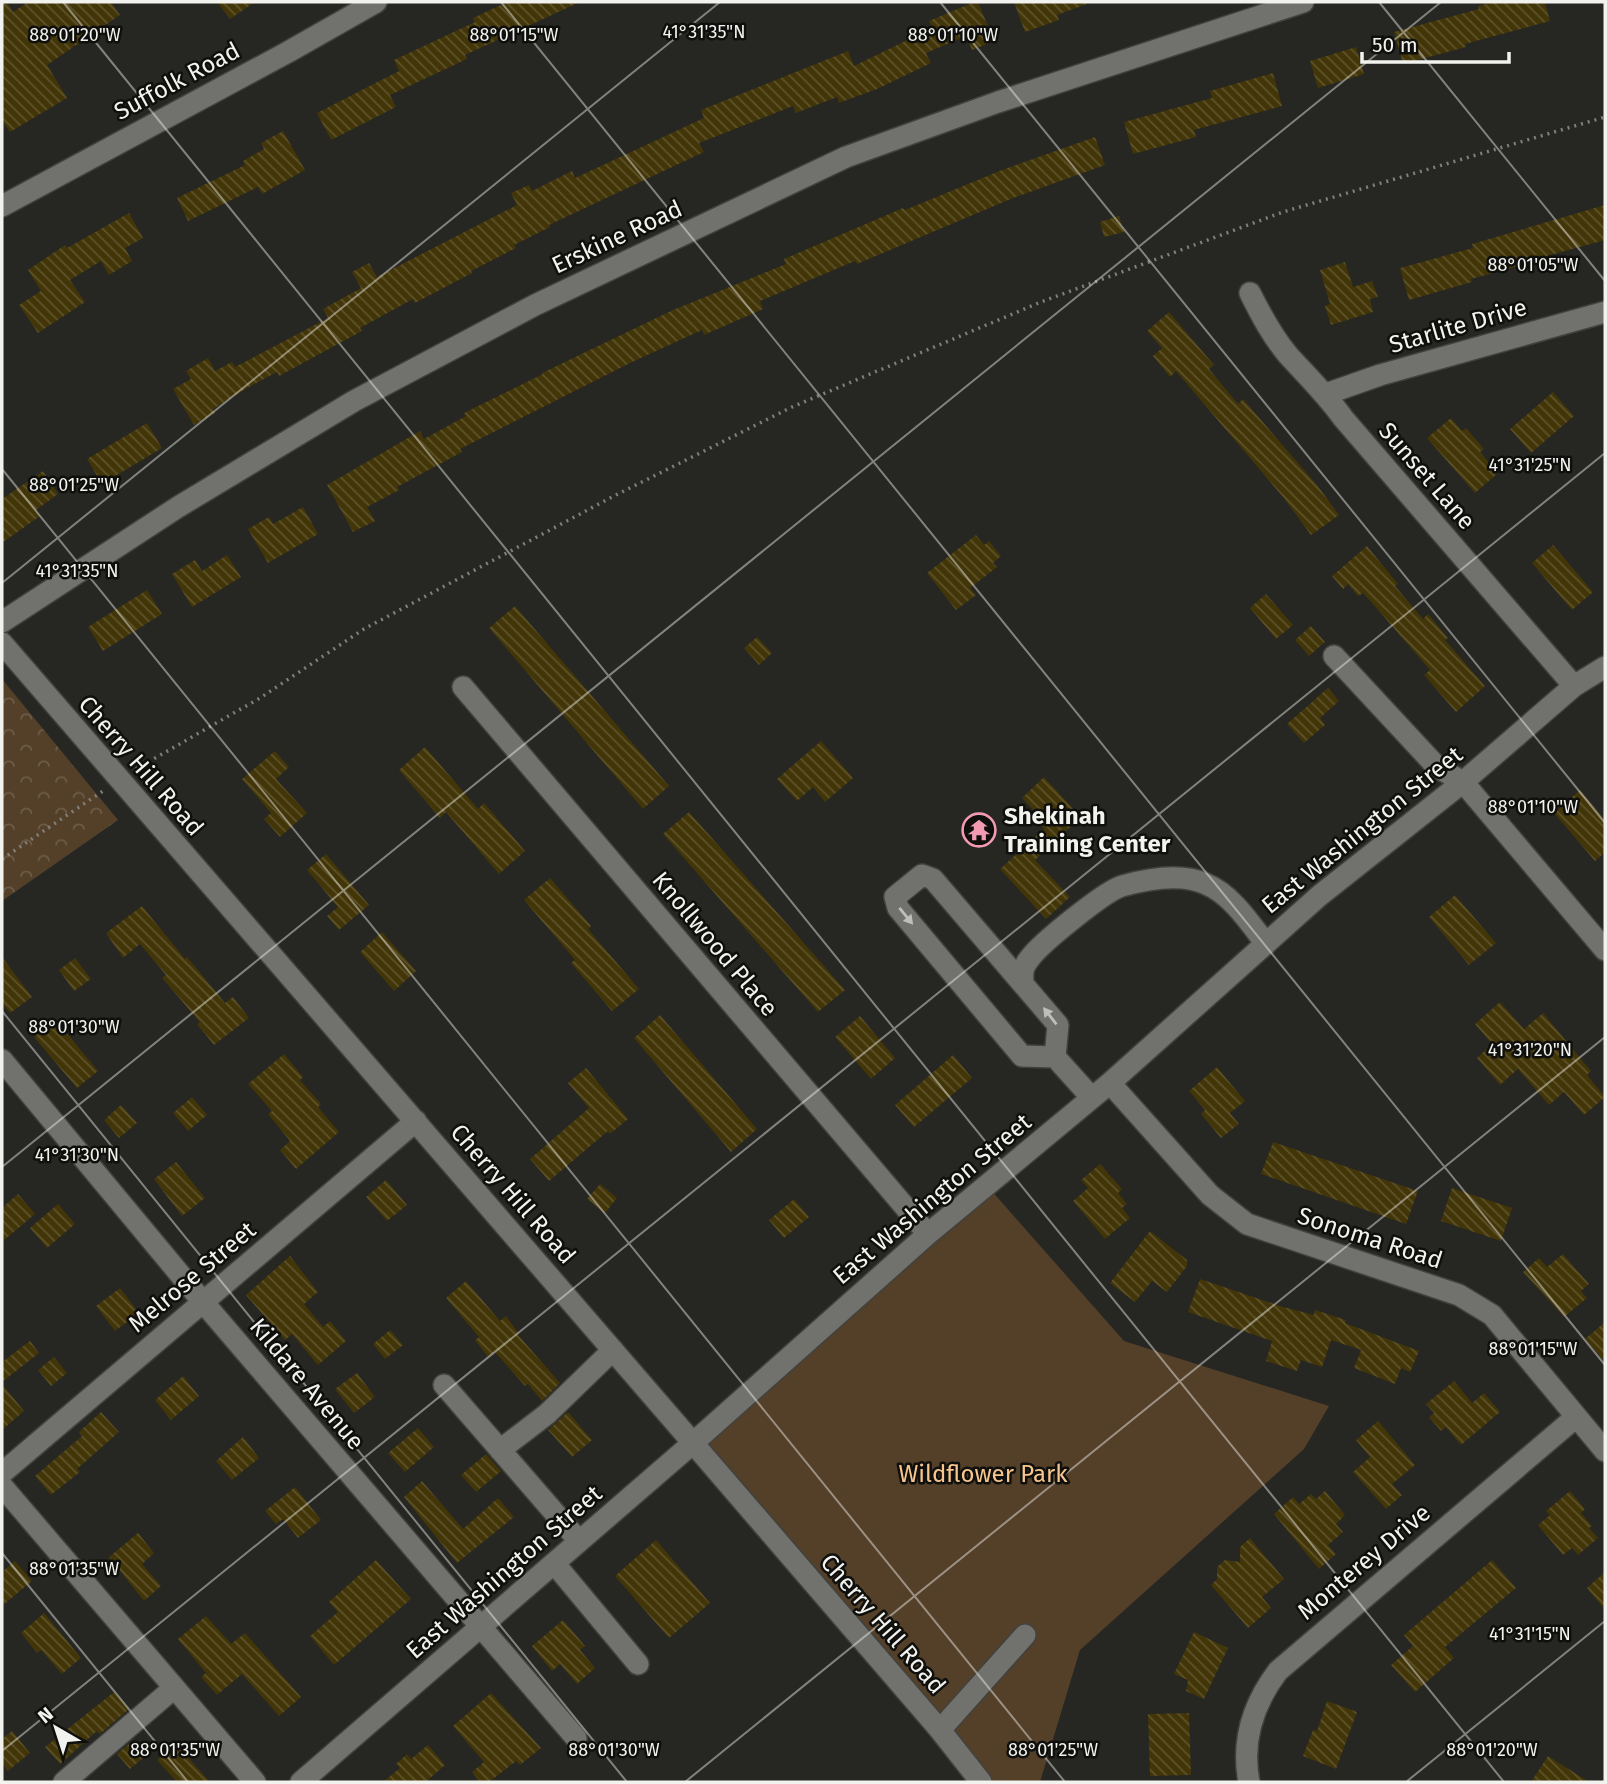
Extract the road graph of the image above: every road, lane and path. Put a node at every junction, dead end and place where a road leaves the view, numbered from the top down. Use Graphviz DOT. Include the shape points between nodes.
graph roads {
  1 [pos="376,2"];
  2 [pos="1303,2"];
  3 [pos="1237,11"];
  4 [pos="1605,117"];
  5 [pos="2,206"];
  6 [pos="1250,293"];
  7 [pos="1605,312"];
  8 [pos="1326,394"];
  9 [pos="2,622"];
  10 [pos="2,643"];
  11 [pos="1334,656"];
  12 [pos="1605,667"];
  13 [pos="1574,686"];
  14 [pos="463,687"];
  15 [pos="118,780"];
  16 [pos="1463,782"];
  17 [pos="2,859"];
  18 [pos="1266,944"];
  19 [pos="1605,950"];
  20 [pos="1023,982"];
  21 [pos="1055,1056"];
  22 [pos="2,1060"];
  23 [pos="1110,1083"];
  24 [pos="1092,1098"];
  25 [pos="416,1121"];
  26 [pos="928,1234"];
  27 [pos="203,1302"];
  28 [pos="613,1350"];
  29 [pos="444,1385"];
  30 [pos="1576,1417"];
  31 [pos="693,1443"];
  32 [pos="500,1450"];
  33 [pos="1605,1451"];
  34 [pos="2,1473"];
  35 [pos="2,1486"];
  36 [pos="579,1541"];
  37 [pos="554,1563"];
  38 [pos="480,1627"];
  39 [pos="1026,1635"];
  40 [pos="638,1664"];
  41 [pos="174,1688"];
  42 [pos="940,1730"];
  43 [pos="576,1738"];
  44 [pos="64,1782"];
  45 [pos="255,1782"];
  46 [pos="300,1782"];
  47 [pos="981,1782"];
  48 [pos="1249,1782"];
  1 -- 5 [label="street, Suffolk Road"];
  2 -- 3 [label="street, Erskine Road"];
  3 -- 9 [label="street, Erskine Road" via="846,158 535,305 354,401 178,507"];
  4 -- 15 [label="path" via="1283,212 1041,302 792,407 364,629 260,698"];
  6 -- 8 [label="street, Sunset Lane" via="1287,353"];
  7 -- 8 [label="street, Starlite Drive"];
  8 -- 13 [label="street, Sunset Lane"];
  10 -- 15 [label="street, Cherry Hill Road"];
  11 -- 16 [label="street" via="1437,767"];
  12 -- 13 [label="street, East Washington Street"];
  13 -- 16 [label="street, East Washington Street"];
  14 -- 26 [label="street, Knollwood Place"];
  15 -- 17 [label="path"];
  15 -- 25 [label="street, Cherry Hill Road"];
  16 -- 18 [label="street, East Washington Street" via="1329,887"];
  16 -- 19 [label="street"];
  18 -- 20 [label="street" via="1224,895 1206,883 1176,878 1147,882 1120,887 1093,903 1030,956 1022,970"];
  18 -- 23 [label="street, East Washington Street"];
  21 -- 20 [label="street, one-way" via="1058,1025"];
  20 -- 21 [label="street, one-way" via="933,878 922,875 895,897 898,908 1022,1056"];
  21 -- 24 [label="street"];
  22 -- 27 [label="street, Kildare Avenue"];
  23 -- 24 [label="street, East Washington Street"];
  23 -- 30 [label="street, Sonoma Road" via="1210,1195 1247,1224 1459,1295 1492,1315"];
  24 -- 26 [label="street, East Washington Street"];
  25 -- 27 [label="street, Melrose Street"];
  25 -- 28 [label="street, Cherry Hill Road"];
  26 -- 31 [label="street, East Washington Street"];
  27 -- 34 [label="street, Melrose Street"];
  27 -- 38 [label="street, Kildare Avenue"];
  28 -- 31 [label="street, Cherry Hill Road"];
  28 -- 32 [label="street" via="547,1414"];
  29 -- 32 [label="street"];
  30 -- 33 [label="street, Sonoma Road"];
  30 -- 48 [label="street, Monterey Drive" via="1278,1671 1250,1724"];
  31 -- 36 [label="street, East Washington Street"];
  31 -- 42 [label="street, Cherry Hill Road"];
  32 -- 36 [label="street"];
  35 -- 41 [label="street"];
  36 -- 37 [label="street, East Washington Street"];
  37 -- 38 [label="street, East Washington Street"];
  37 -- 40 [label="street"];
  38 -- 43 [label="street, Kildare Avenue"];
  38 -- 46 [label="street, East Washington Street"];
  39 -- 42 [label="street"];
  41 -- 44 [label="street"];
  41 -- 45 [label="street"];
  42 -- 47 [label="street, Cherry Hill Road"];
}
